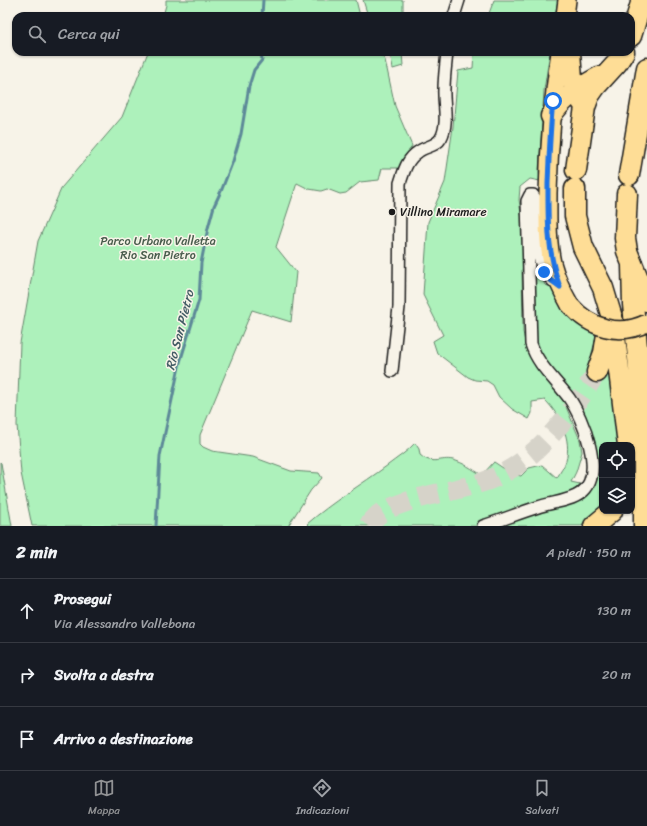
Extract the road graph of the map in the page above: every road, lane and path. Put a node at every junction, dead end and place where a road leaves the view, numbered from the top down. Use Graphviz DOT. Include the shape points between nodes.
graph roads {
  1 [pos="459,0"];
  2 [pos="567,0"];
  3 [pos="642,0"];
  4 [pos="455,12"];
  5 [pos="566,12"];
  6 [pos="635,23"];
  7 [pos="447,56"];
  8 [pos="559,56"];
  9 [pos="570,56"];
  10 [pos="621,56"];
  11 [pos="647,68"];
  12 [pos="581,99"];
  13 [pos="551,116"];
  14 [pos="632,265"];
  15 [pos="560,287"];
  16 [pos="647,301"];
  17 [pos="609,306"];
  18 [pos="647,323"];
  19 [pos="392,371"];
  20 [pos="597,372"];
  21 [pos="628,442"];
  22 [pos="608,514"];
  23 [pos="483,526"];
  24 [pos="594,526"];
  25 [pos="644,526"];
  1 -- 4 [label="street"];
  2 -- 5 [label="main road"];
  3 -- 6 [label="highway"];
  7 -- 19 [label="street" via="445,113 441,138 435,144 418,151 407,164 400,183 399,307"];
  8 -- 13 [label="main road"];
  9 -- 12 [label="highway" via="572,80"];
  10 -- 12 [label="highway" via="610,72"];
  11 -- 14 [label="highway" via="628,184 625,238"];
  12 -- 13 [label="highway" via="560,104"];
  12 -- 17 [label="highway" via="575,216 583,247"];
  13 -- 15 [label="main road" via="548,241"];
  14 -- 16 [label="highway"];
  14 -- 25 [label="highway" via="644,440"];
  15 -- 18 [label="main road, bridge" via="570,305 595,325 620,330"];
  15 -- 23 [label="street" via="549,279 540,263 537,201 530,195 527,201 531,344 540,364 568,397 583,423 592,475 586,489 580,494"];
  17 -- 20 [label="highway" via="606,344"];
  17 -- 21 [label="highway" via="614,321"];
  22 -- 24 [label="highway"];
}
